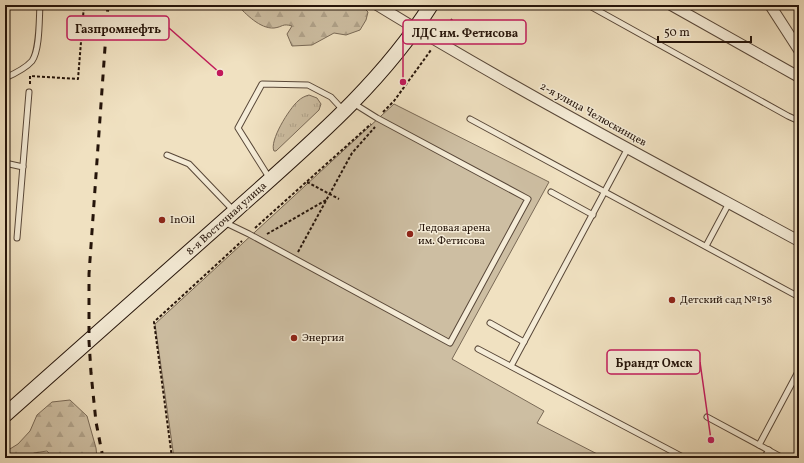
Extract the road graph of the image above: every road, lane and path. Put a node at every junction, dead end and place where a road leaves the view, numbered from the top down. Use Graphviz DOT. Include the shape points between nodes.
graph roads {
  1 [pos="40,5"];
  2 [pos="84,5"];
  3 [pos="377,5"];
  4 [pos="430,5"];
  5 [pos="588,5"];
  6 [pos="671,5"];
  7 [pos="770,5"];
  8 [pos="452,18"];
  9 [pos="416,28"];
  10 [pos="437,41"];
  11 [pos="799,50"];
  12 [pos="799,77"];
  13 [pos="5,78"];
  14 [pos="30,92"];
  15 [pos="348,106"];
  16 [pos="379,119"];
  17 [pos="470,119"];
  18 [pos="799,121"];
  19 [pos="628,148"];
  20 [pos="167,155"];
  21 [pos="5,163"];
  22 [pos="23,167"];
  23 [pos="270,180"];
  24 [pos="307,182"];
  25 [pos="551,192"];
  26 [pos="605,192"];
  27 [pos="330,194"];
  28 [pos="339,199"];
  29 [pos="327,200"];
  30 [pos="729,203"];
  31 [pos="235,211"];
  32 [pos="593,215"];
  33 [pos="223,222"];
  34 [pos="249,234"];
  35 [pos="17,238"];
  36 [pos="258,239"];
  37 [pos="799,241"];
  38 [pos="706,246"];
  39 [pos="294,259"];
  40 [pos="799,297"];
  41 [pos="490,323"];
  42 [pos="524,342"];
  43 [pos="478,349"];
  44 [pos="511,366"];
  45 [pos="799,370"];
  46 [pos="5,415"];
  47 [pos="707,417"];
  48 [pos="759,445"];
  49 [pos="768,450"];
  50 [pos="172,458"];
  51 [pos="682,458"];
  52 [pos="764,458"];
  53 [pos="783,458"];
  1 -- 13 [label="lane" via="37,48 32,61 19,72"];
  2 -- 14 [label="path" via="78,79 30,76"];
  3 -- 9 [label="street, 2-я улица Челюскинцев"];
  4 -- 9 [label="main road, 8-я Восточная улица"];
  5 -- 18 [label="lane"];
  6 -- 12 [label="street"];
  7 -- 11 [label="street"];
  8 -- 10 [label="path"];
  9 -- 10 [label="street, 2-я улица Челюскинцев"];
  9 -- 15 [label="main road, 8-я Восточная улица" via="383,69"];
  10 -- 16 [label="path"];
  10 -- 19 [label="street, 2-я улица Челюскинцев"];
  14 -- 22 [label="lane"];
  15 -- 16 [label="lane"];
  15 -- 23 [label="main road, 8-я Восточная улица"];
  15 -- 23 [label="lane" via="308,85 262,84 238,128"];
  16 -- 24 [label="path"];
  16 -- 27 [label="path" via="352,153"];
  16 -- 39 [label="lane" via="528,199 450,343"];
  17 -- 26 [label="lane"];
  19 -- 26 [label="lane"];
  19 -- 30 [label="street, 2-я улица Челюскинцев"];
  20 -- 31 [label="lane" via="189,164"];
  21 -- 22 [label="lane"];
  22 -- 35 [label="lane"];
  23 -- 31 [label="main road, 8-я Восточная улица"];
  24 -- 27 [label="path"];
  24 -- 34 [label="path"];
  25 -- 32 [label="lane"];
  26 -- 32 [label="lane"];
  26 -- 38 [label="lane"];
  27 -- 28 [label="path"];
  27 -- 29 [label="path"];
  29 -- 36 [label="path"];
  29 -- 39 [label="path"];
  30 -- 37 [label="street, 2-я улица Челюскинцев"];
  30 -- 38 [label="lane"];
  31 -- 33 [label="main road, 8-я Восточная улица"];
  32 -- 42 [label="lane"];
  33 -- 34 [label="lane"];
  33 -- 46 [label="main road, 8-я Восточная улица"];
  34 -- 36 [label="lane"];
  34 -- 50 [label="path" via="154,322"];
  36 -- 39 [label="lane"];
  38 -- 40 [label="lane"];
  41 -- 42 [label="lane"];
  42 -- 44 [label="lane"];
  43 -- 44 [label="lane"];
  44 -- 51 [label="lane"];
  45 -- 48 [label="lane"];
  47 -- 48 [label="lane"];
  48 -- 49 [label="lane"];
  49 -- 52 [label="lane"];
  49 -- 53 [label="lane"];
}
